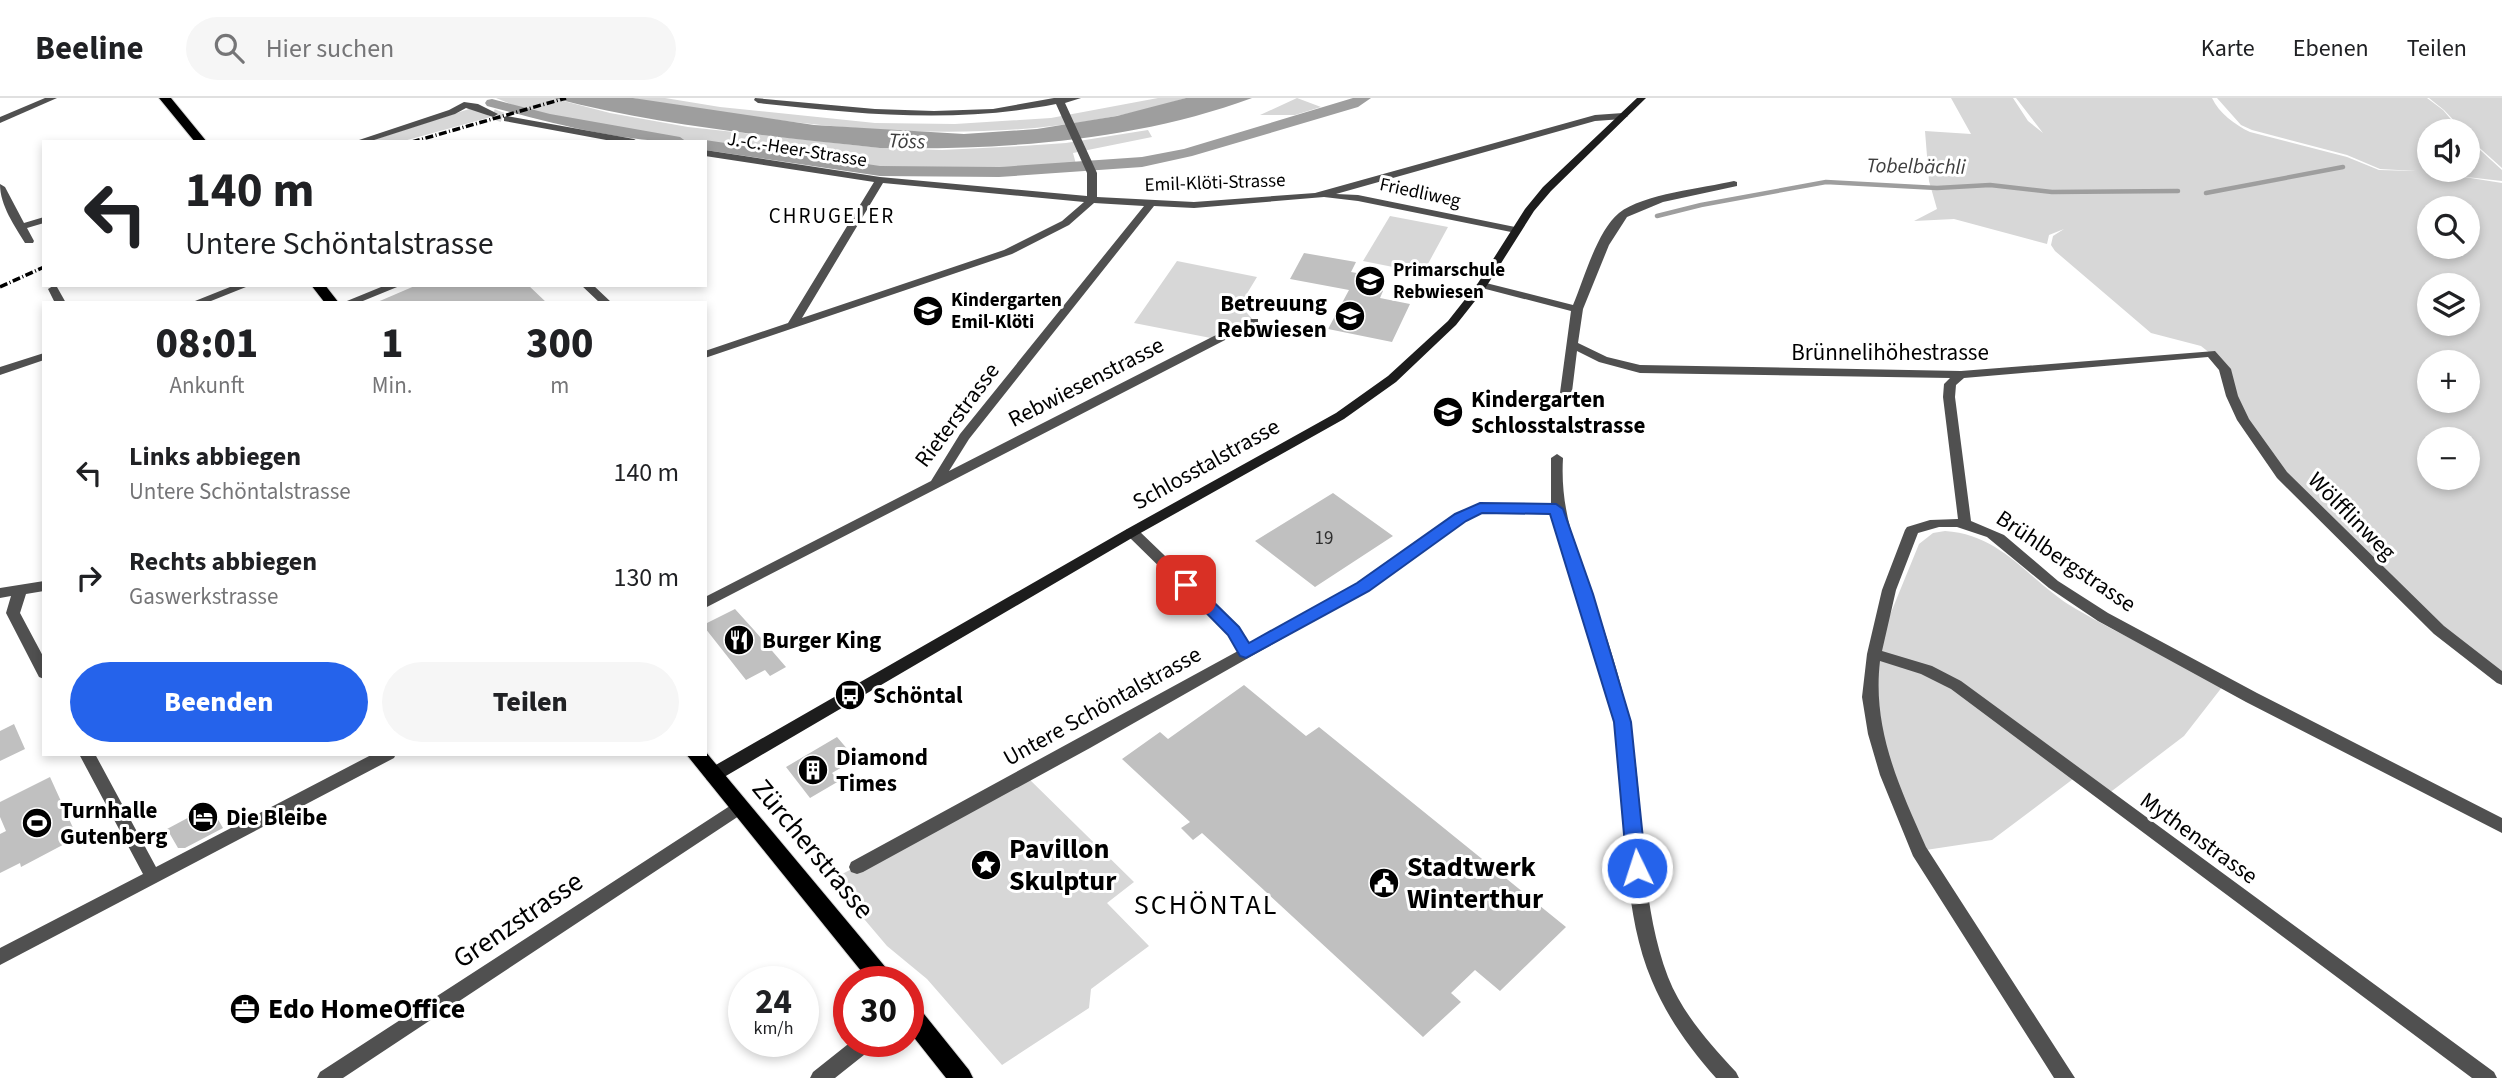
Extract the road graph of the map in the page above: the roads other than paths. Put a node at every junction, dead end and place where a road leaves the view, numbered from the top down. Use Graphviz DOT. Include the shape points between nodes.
graph roads {
  1 [pos="53,98"];
  2 [pos="165,98"];
  3 [pos="1077,98"];
  4 [pos="1642,98"];
  5 [pos="758,100"];
  6 [pos="461,102"];
  7 [pos="1060,102"];
  8 [pos="493,114"];
  9 [pos="1623,116"];
  10 [pos="507,119"];
  11 [pos="0,120"];
  12 [pos="199,140"];
  13 [pos="364,140"];
  14 [pos="623,140"];
  15 [pos="707,153"];
  16 [pos="880,180"];
  17 [pos="1734,184"];
  18 [pos="0,187"];
  19 [pos="1316,196"];
  20 [pos="1092,199"];
  21 [pos="1150,204"];
  22 [pos="42,221"];
  23 [pos="20,227"];
  24 [pos="1516,230"];
  25 [pos="29,241"];
  26 [pos="1482,285"];
  27 [pos="240,287"];
  28 [pos="320,287"];
  29 [pos="391,287"];
  30 [pos="588,287"];
  31 [pos="53,289"];
  32 [pos="60,301"];
  33 [pos="201,301"];
  34 [pos="330,301"];
  35 [pos="352,301"];
  36 [pos="605,301"];
  37 [pos="1577,309"];
  38 [pos="1254,321"];
  39 [pos="793,324"];
  40 [pos="1574,345"];
  41 [pos="2211,353"];
  42 [pos="707,354"];
  43 [pos="42,357"];
  44 [pos="0,371"];
  45 [pos="1961,375"];
  46 [pos="1565,400"];
  47 [pos="1557,458"];
  48 [pos="937,481"];
  49 [pos="1556,509"];
  50 [pos="1965,523"];
  51 [pos="1132,532"];
  52 [pos="42,586"];
  53 [pos="20,591"];
  54 [pos="0,593"];
  55 [pos="707,602"];
  56 [pos="1246,652"];
  57 [pos="1874,654"];
  58 [pos="42,669"];
  59 [pos="2502,679"];
  60 [pos="88,756"];
  61 [pos="384,756"];
  62 [pos="698,756"];
  63 [pos="713,775"];
  64 [pos="739,807"];
  65 [pos="2502,826"];
  66 [pos="857,867"];
  67 [pos="153,877"];
  68 [pos="0,957"];
  69 [pos="871,966"];
  70 [pos="924,1032"];
  71 [pos="847,1057"];
  72 [pos="327,1078"];
  73 [pos="820,1078"];
  74 [pos="961,1078"];
  75 [pos="1729,1078"];
  76 [pos="2065,1078"];
  77 [pos="2487,1078"];
  1 -- 11 [label="street"];
  2 -- 12 [label="main road"];
  3 -- 7 [label="street"];
  4 -- 9 [label="main road, Schlosstalstrasse"];
  5 -- 7 [label="street" via="914,113 1014,110"];
  6 -- 8 [label="street"];
  6 -- 13 [label="street" via="453,112"];
  7 -- 20 [label="street" via="1092,173"];
  9 -- 19 [label="street, Emil-Klöti-Strasse" via="1595,118"];
  9 -- 24 [label="main road, Schlosstalstrasse" via="1570,164"];
  10 -- 14 [label="street"];
  15 -- 16 [label="street, J.-C.-Heer-Strasse"];
  16 -- 20 [label="street, J.-C.-Heer-Strasse"];
  16 -- 39 [label="street"];
  17 -- 37 [label="street" via="1642,206 1623,215 1612,228"];
  18 -- 23 [label="street"];
  19 -- 21 [label="street, Emil-Klöti-Strasse"];
  19 -- 24 [label="street, Friedliweg" via="1358,198"];
  20 -- 21 [label="street, Emil-Klöti-Strasse"];
  20 -- 39 [label="street" via="1040,238"];
  21 -- 48 [label="street, Rieterstrasse" via="964,437"];
  22 -- 23 [label="street"];
  23 -- 25 [label="street"];
  24 -- 26 [label="main road, Schlosstalstrasse"];
  26 -- 37 [label="street"];
  26 -- 51 [label="main road, Schlosstalstrasse" via="1422,354 1340,416"];
  27 -- 33 [label="street"];
  28 -- 34 [label="main road"];
  29 -- 35 [label="street"];
  30 -- 36 [label="street"];
  31 -- 32 [label="street"];
  37 -- 40 [label="street"];
  38 -- 48 [label="street, Rebwiesenstrasse"];
  39 -- 42 [label="street"];
  40 -- 45 [label="street, Brünnelihöhestrasse" via="1603,360 1640,369"];
  40 -- 46 [label="street"];
  41 -- 45 [label="street, Brünnelihöhestrasse"];
  41 -- 59 [label="street, Wölfflinweg" via="2225,369 2242,420 2282,475 2439,630"];
  43 -- 44 [label="street"];
  45 -- 50 [label="street" via="1950,384 1949,397"];
  47 -- 49 [label="street"];
  48 -- 55 [label="street, Rieterstrasse"];
  49 -- 56 [label="street, Untere Schöntalstrasse" via="1480,508 1363,587"];
  49 -- 75 [label="street" via="1622,722 1649,942 1679,1016"];
  50 -- 57 [label="street, Brühlbergstrasse" via="1926,524 1912,530 1879,624"];
  50 -- 65 [label="street, Brühlbergstrasse" via="2006,543 2085,607"];
  51 -- 56 [label="street" via="1234,631"];
  51 -- 63 [label="main road, Schlosstalstrasse"];
  52 -- 53 [label="street"];
  53 -- 54 [label="street"];
  53 -- 58 [label="street" via="13,613"];
  56 -- 66 [label="street, Untere Schöntalstrasse"];
  57 -- 76 [label="street, Brühlbergstrasse" via="1870,699 1879,744 1919,851"];
  57 -- 77 [label="street, Mythenstrasse" via="1916,664 1956,685"];
  60 -- 67 [label="street"];
  61 -- 67 [label="street"];
  62 -- 63 [label="main road, Zürcherstrasse"];
  63 -- 64 [label="main road, Zürcherstrasse"];
  64 -- 69 [label="main road, Zürcherstrasse"];
  64 -- 72 [label="street, Grenzstrasse"];
  67 -- 68 [label="street"];
  70 -- 74 [label="main road"];
  71 -- 73 [label="street"];
}
